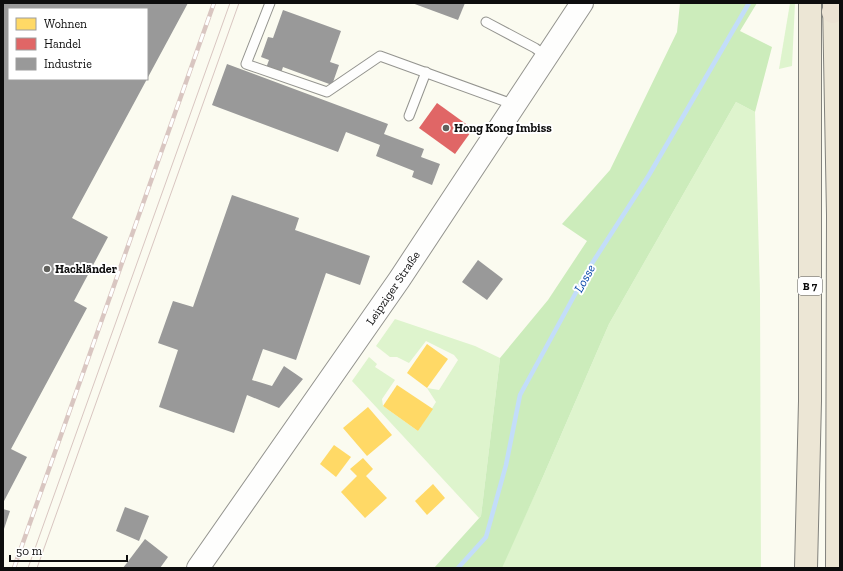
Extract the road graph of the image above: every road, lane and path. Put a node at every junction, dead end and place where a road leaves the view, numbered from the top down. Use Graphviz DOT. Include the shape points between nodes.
graph roads {
  1 [pos="270,3"];
  2 [pos="582,3"];
  3 [pos="810,3"];
  4 [pos="835,6"];
  5 [pos="486,22"];
  6 [pos="547,57"];
  7 [pos="426,72"];
  8 [pos="515,105"];
  9 [pos="409,116"];
  10 [pos="198,568"];
  11 [pos="806,568"];
  12 [pos="837,568"];
  1 -- 7 [label="lane" via="246,64 327,92 380,56"];
  2 -- 6 [label="street, Leipziger Straße"];
  3 -- 11 [label="highway, B 7" via="810,401"];
  4 -- 12 [label="highway, B 7" via="838,215"];
  5 -- 6 [label="lane"];
  6 -- 8 [label="street, Leipziger Straße"];
  7 -- 8 [label="lane"];
  7 -- 9 [label="lane"];
  8 -- 10 [label="street, Leipziger Straße" via="399,280"];
}
